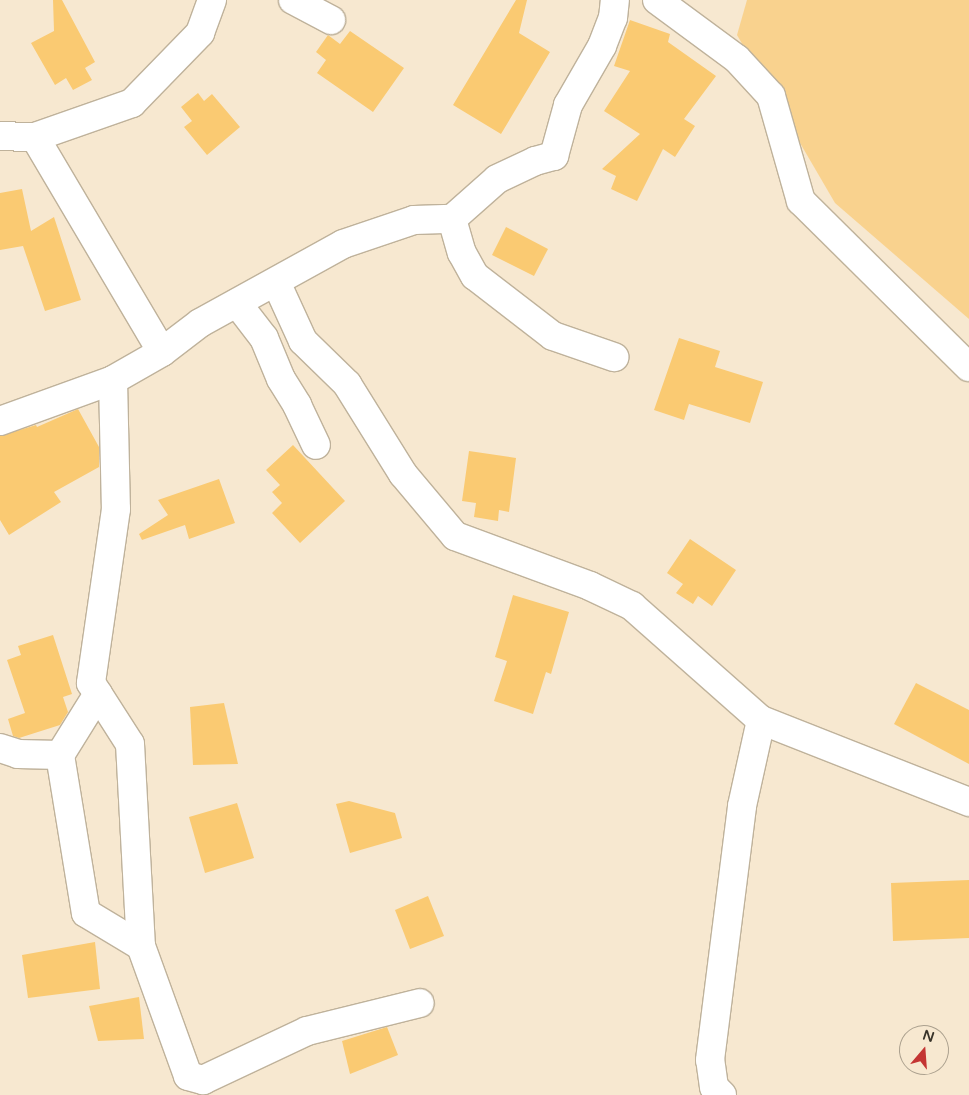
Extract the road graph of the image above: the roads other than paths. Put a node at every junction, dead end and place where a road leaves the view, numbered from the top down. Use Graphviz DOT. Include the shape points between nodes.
graph roads {
  1 [pos="212,0"];
  2 [pos="293,0"];
  3 [pos="616,0"];
  4 [pos="657,0"];
  5 [pos="331,20"];
  6 [pos="0,136"];
  7 [pos="35,137"];
  8 [pos="452,219"];
  9 [pos="276,282"];
  10 [pos="237,303"];
  11 [pos="162,352"];
  12 [pos="614,357"];
  13 [pos="969,367"];
  14 [pos="113,380"];
  15 [pos="0,421"];
  16 [pos="316,445"];
  17 [pos="98,694"];
  18 [pos="761,720"];
  19 [pos="0,748"];
  20 [pos="60,755"];
  21 [pos="969,802"];
  22 [pos="141,946"];
  23 [pos="420,1003"];
  24 [pos="722,1095"];
  1 -- 7 [label="street" via="200,33 132,103"];
  2 -- 5 [label="street"];
  3 -- 8 [label="street" via="602,46 568,105 554,156 497,179"];
  4 -- 13 [label="street" via="737,59 771,96 801,201"];
  6 -- 7 [label="street"];
  7 -- 11 [label="street"];
  8 -- 9 [label="street" via="414,220 343,244"];
  8 -- 12 [label="street" via="462,253 475,276 553,336"];
  9 -- 10 [label="street"];
  9 -- 18 [label="street" via="303,341 347,384 404,474 455,536 590,586 632,606"];
  10 -- 11 [label="street" via="200,323"];
  10 -- 16 [label="street" via="264,338 281,379"];
  11 -- 14 [label="street"];
  14 -- 15 [label="street"];
  14 -- 17 [label="street" via="116,509 91,682"];
  17 -- 20 [label="street"];
  17 -- 22 [label="street" via="130,744"];
  18 -- 21 [label="street"];
  18 -- 24 [label="street" via="742,806 710,1060 714,1087"];
  19 -- 20 [label="street" via="18,754"];
  20 -- 22 [label="street" via="86,912"];
  22 -- 23 [label="street" via="188,1076 203,1080 307,1031"];
}
